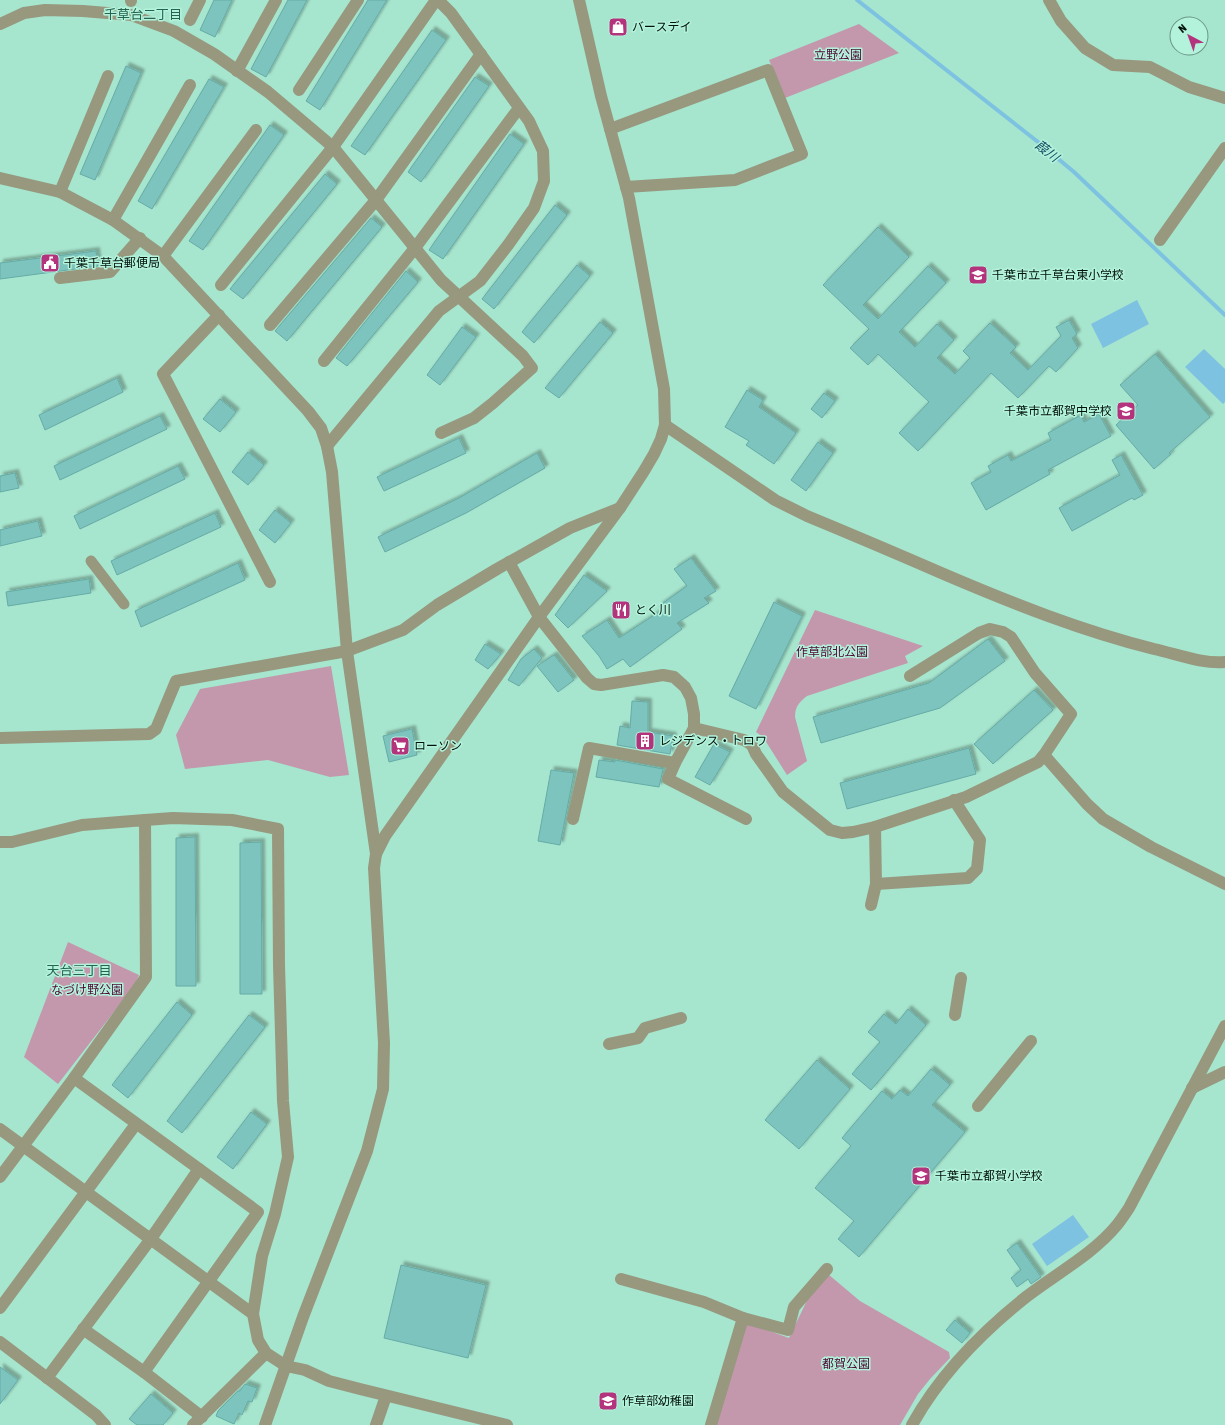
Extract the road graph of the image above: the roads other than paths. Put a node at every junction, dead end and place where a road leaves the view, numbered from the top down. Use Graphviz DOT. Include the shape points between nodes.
graph roads {
  1 [pos="200,0"];
  2 [pos="276,0"];
  3 [pos="358,0"];
  4 [pos="437,0"];
  5 [pos="579,0"];
  6 [pos="1049,0"];
  7 [pos="190,20"];
  8 [pos="0,24"];
  9 [pos="481,54"];
  10 [pos="237,71"];
  11 [pos="108,76"];
  12 [pos="190,85"];
  13 [pos="299,90"];
  14 [pos="1225,98"];
  15 [pos="519,108"];
  16 [pos="610,129"];
  17 [pos="256,130"];
  18 [pos="333,147"];
  19 [pos="1225,148"];
  20 [pos="0,178"];
  21 [pos="626,187"];
  22 [pos="60,192"];
  23 [pos="376,200"];
  24 [pos="113,220"];
  25 [pos="140,238"];
  26 [pos="1160,240"];
  27 [pos="415,248"];
  28 [pos="163,256"];
  29 [pos="60,278"];
  30 [pos="221,285"];
  31 [pos="458,296"];
  32 [pos="219,316"];
  33 [pos="270,325"];
  34 [pos="324,361"];
  35 [pos="665,425"];
  36 [pos="441,434"];
  37 [pos="327,446"];
  38 [pos="620,508"];
  39 [pos="90,561"];
  40 [pos="509,562"];
  41 [pos="270,582"];
  42 [pos="124,604"];
  43 [pos="539,617"];
  44 [pos="347,651"];
  45 [pos="1225,662"];
  46 [pos="910,676"];
  47 [pos="694,728"];
  48 [pos="0,738"];
  49 [pos="1044,755"];
  50 [pos="675,763"];
  51 [pos="954,800"];
  52 [pos="573,819"];
  53 [pos="746,819"];
  54 [pos="145,820"];
  55 [pos="875,827"];
  56 [pos="6,842"];
  57 [pos="0,852"];
  58 [pos="376,854"];
  59 [pos="876,884"];
  60 [pos="1225,884"];
  61 [pos="871,905"];
  62 [pos="961,978"];
  63 [pos="955,1015"];
  64 [pos="681,1018"];
  65 [pos="1225,1026"];
  66 [pos="1031,1041"];
  67 [pos="609,1044"];
  68 [pos="1225,1072"];
  69 [pos="74,1078"];
  70 [pos="1192,1088"];
  71 [pos="978,1106"];
  72 [pos="136,1124"];
  73 [pos="0,1129"];
  74 [pos="23,1146"];
  75 [pos="199,1169"];
  76 [pos="0,1177"];
  77 [pos="87,1192"];
  78 [pos="150,1240"];
  79 [pos="827,1269"];
  80 [pos="621,1279"];
  81 [pos="208,1283"];
  82 [pos="0,1308"];
  83 [pos="253,1314"];
  84 [pos="744,1318"];
  85 [pos="83,1329"];
  86 [pos="0,1342"];
  87 [pos="266,1353"];
  88 [pos="286,1366"];
  89 [pos="144,1372"];
  90 [pos="47,1378"];
  91 [pos="386,1396"];
  92 [pos="198,1421"];
  93 [pos="104,1425"];
  94 [pos="265,1425"];
  95 [pos="376,1425"];
  96 [pos="507,1425"];
  97 [pos="711,1425"];
  98 [pos="912,1425"];
  1 -- 7 [label="street"];
  2 -- 10 [label="street"];
  3 -- 13 [label="street"];
  4 -- 9 [label="street" via="451,13"];
  4 -- 18 [label="street"];
  5 -- 16 [label="street"];
  6 -- 14 [label="street" via="1061,21 1085,48 1113,65 1150,67 1189,87"];
  8 -- 10 [label="street" via="24,14 45,10 131,15 174,31 214,54"];
  9 -- 15 [label="street"];
  9 -- 23 [label="street"];
  10 -- 18 [label="street" via="268,92"];
  11 -- 22 [label="street"];
  12 -- 24 [label="street"];
  15 -- 27 [label="street"];
  15 -- 31 [label="street" via="529,121 543,151 544,180 534,208 508,245 480,281"];
  16 -- 21 [label="street"];
  16 -- 21 [label="street" via="768,70 802,154 735,180"];
  17 -- 28 [label="street"];
  18 -- 23 [label="street"];
  18 -- 30 [label="street"];
  19 -- 26 [label="street"];
  20 -- 22 [label="street"];
  21 -- 35 [label="street" via="664,389"];
  22 -- 24 [label="street"];
  23 -- 27 [label="street"];
  23 -- 33 [label="street"];
  24 -- 25 [label="street"];
  25 -- 28 [label="street"];
  25 -- 29 [label="street" via="110,272"];
  27 -- 31 [label="street"];
  27 -- 34 [label="street"];
  28 -- 32 [label="street"];
  31 -- 36 [label="street" via="523,356 532,368 474,418"];
  31 -- 37 [label="street" via="439,311"];
  32 -- 37 [label="street" via="308,411 320,428"];
  32 -- 41 [label="street" via="163,374"];
  35 -- 38 [label="street" via="654,454"];
  35 -- 45 [label="street" via="775,500 1009,602 1088,631 1130,643 1199,660"];
  37 -- 44 [label="street" via="332,472"];
  38 -- 40 [label="street" via="570,528"];
  38 -- 43 [label="street"];
  39 -- 42 [label="street"];
  40 -- 43 [label="street"];
  40 -- 44 [label="street" via="437,605 403,630"];
  43 -- 47 [label="street" via="586,678 594,684 663,675 674,677 692,698"];
  43 -- 58 [label="street" via="385,836"];
  44 -- 48 [label="street" via="176,681 156,728 149,734"];
  44 -- 58 [label="street"];
  46 -- 49 [label="street" via="979,633 990,629 1003,632 1011,637 1035,673 1071,714"];
  47 -- 50 [label="street"];
  47 -- 55 [label="street" via="744,740 752,745 783,792 830,830 853,832"];
  49 -- 51 [label="street" via="1038,762 966,797"];
  49 -- 60 [label="street" via="1103,819 1152,848"];
  50 -- 52 [label="street" via="589,748"];
  50 -- 53 [label="street" via="668,779"];
  51 -- 55 [label="street"];
  51 -- 59 [label="street" via="980,840 977,869 968,878"];
  54 -- 56 [label="street" via="82,825"];
  54 -- 69 [label="street" via="146,977"];
  54 -- 83 [label="street" via="232,820 278,829 283,1101 288,1157 262,1256"];
  55 -- 59 [label="street"];
  56 -- 57 [label="street"];
  58 -- 88 [label="street" via="374,868 384,1044 383,1089 367,1151"];
  59 -- 61 [label="street"];
  62 -- 63 [label="street"];
  64 -- 67 [label="street" via="645,1028 638,1038"];
  65 -- 70 [label="street"];
  66 -- 71 [label="street"];
  68 -- 70 [label="street"];
  69 -- 72 [label="street"];
  69 -- 74 [label="street"];
  70 -- 98 [label="street" via="1117,1225 1084,1256 1026,1297 986,1332 942,1380"];
  72 -- 75 [label="street"];
  72 -- 77 [label="street"];
  73 -- 74 [label="street"];
  74 -- 76 [label="street"];
  74 -- 77 [label="street"];
  75 -- 78 [label="street"];
  75 -- 81 [label="street" via="258,1212"];
  77 -- 78 [label="street"];
  77 -- 82 [label="street"];
  78 -- 81 [label="street"];
  78 -- 85 [label="street"];
  79 -- 84 [label="street" via="794,1307 788,1330"];
  80 -- 84 [label="street" via="704,1302"];
  81 -- 83 [label="street"];
  81 -- 89 [label="street"];
  83 -- 87 [label="street" via="258,1340"];
  84 -- 97 [label="street"];
  85 -- 89 [label="street"];
  85 -- 90 [label="street"];
  86 -- 90 [label="street"];
  87 -- 88 [label="street"];
  87 -- 92 [label="street"];
  88 -- 91 [label="street" via="305,1370 329,1381"];
  88 -- 94 [label="street"];
  89 -- 92 [label="street"];
  90 -- 93 [label="street" via="96,1415"];
  91 -- 95 [label="street"];
  91 -- 96 [label="street"];
}
